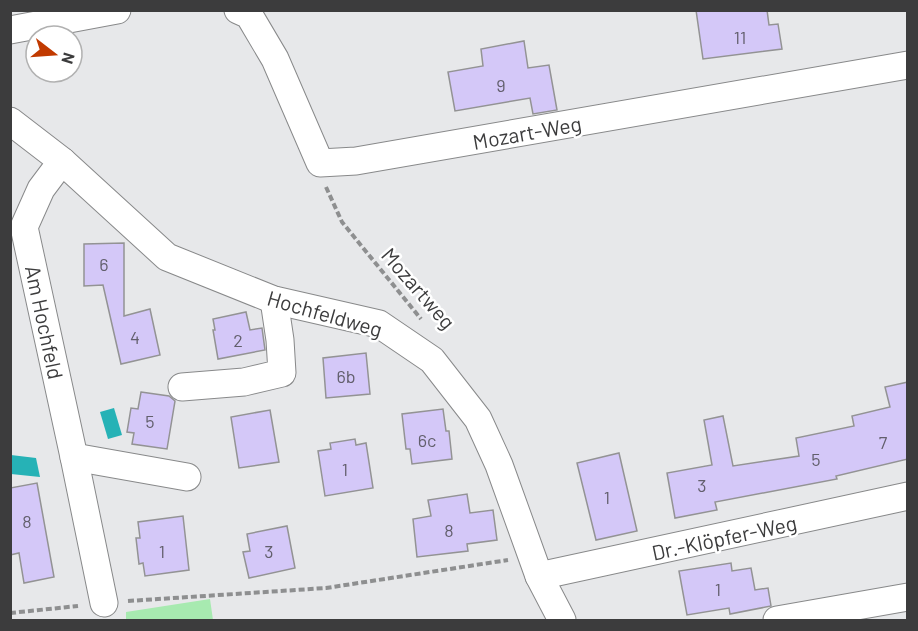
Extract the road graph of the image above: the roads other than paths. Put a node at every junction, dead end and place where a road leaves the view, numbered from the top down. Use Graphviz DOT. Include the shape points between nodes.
graph roads {
  1 [pos="117,10"];
  2 [pos="238,10"];
  3 [pos="10,30"];
  4 [pos="908,65"];
  5 [pos="10,121"];
  6 [pos="62,161"];
  7 [pos="274,300"];
  8 [pos="182,387"];
  9 [pos="74,457"];
  10 [pos="187,477"];
  11 [pos="908,496"];
  12 [pos="536,566"];
  13 [pos="908,597"];
  14 [pos="104,603"];
  15 [pos="562,621"];
  16 [pos="777,621"];
  1 -- 3 [label="street"];
  2 -- 4 [label="street, Mozart-Weg" via="249,15 275,59 320,163 356,162"];
  5 -- 6 [label="street, Hochfeldweg"];
  6 -- 7 [label="street, Hochfeldweg" via="167,256"];
  6 -- 9 [label="street, Am Hochfeld" via="41,189 24,227"];
  7 -- 8 [label="street" via="282,373 244,382"];
  7 -- 12 [label="street, Hochfeldweg" via="379,324 432,360 478,419 500,465"];
  9 -- 10 [label="street"];
  9 -- 14 [label="street, Am Hochfeld"];
  11 -- 12 [label="street, Dr.-Klöpfer-Weg"];
  12 -- 15 [label="street, Hochfeldweg"];
  13 -- 16 [label="street"];
}
